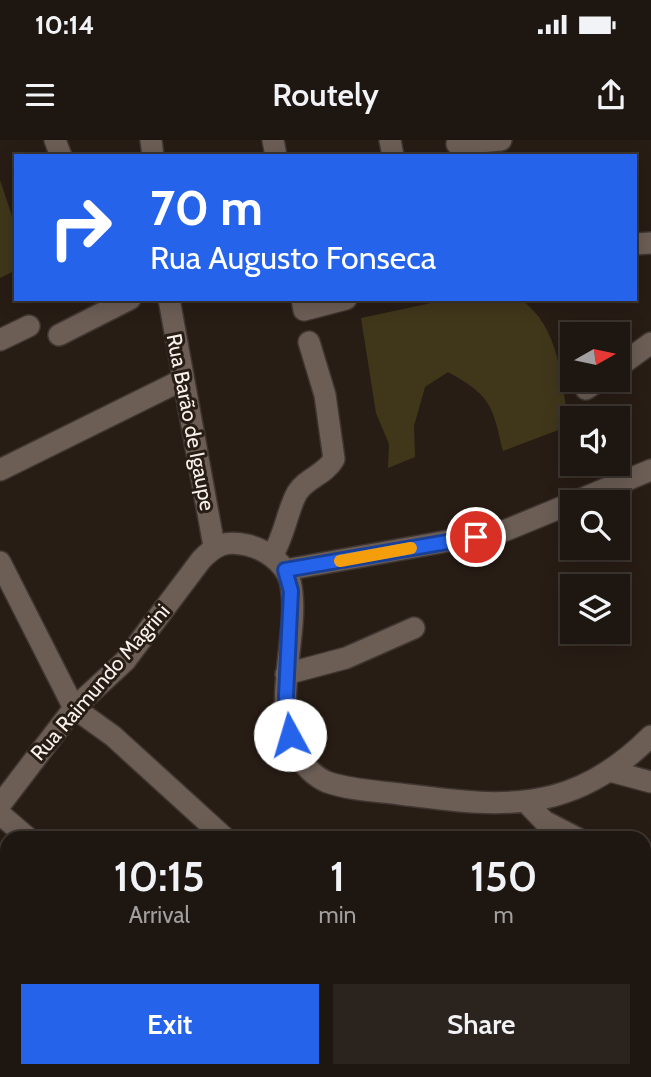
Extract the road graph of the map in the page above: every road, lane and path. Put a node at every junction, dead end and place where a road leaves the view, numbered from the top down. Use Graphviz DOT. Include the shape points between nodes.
graph roads {
  1 [pos="501,140"];
  2 [pos="457,144"];
  3 [pos="120,301"];
  4 [pos="169,301"];
  5 [pos="302,301"];
  6 [pos="338,301"];
  7 [pos="29,326"];
  8 [pos="60,335"];
  9 [pos="0,340"];
  10 [pos="309,342"];
  11 [pos="651,343"];
  12 [pos="630,358"];
  13 [pos="182,380"];
  14 [pos="0,470"];
  15 [pos="651,470"];
  16 [pos="604,490"];
  17 [pos="560,508"];
  18 [pos="215,545"];
  19 [pos="0,562"];
  20 [pos="279,563"];
  21 [pos="414,628"];
  22 [pos="286,674"];
  23 [pos="74,708"];
  24 [pos="651,736"];
  25 [pos="610,771"];
  26 [pos="651,782"];
  27 [pos="526,802"];
  28 [pos="0,805"];
  29 [pos="0,814"];
  30 [pos="20,831"];
  31 [pos="217,831"];
  32 [pos="563,831"];
  1 -- 2 [label="street"];
  3 -- 8 [label="street"];
  4 -- 13 [label="street, Rua Barão de Igaupe"];
  5 -- 6 [label="street" via="304,310"];
  7 -- 9 [label="street"];
  10 -- 20 [label="street" via="329,416 334,459 296,496"];
  11 -- 12 [label="street"];
  13 -- 14 [label="street"];
  13 -- 18 [label="street, Rua Barão de Igaupe"];
  15 -- 16 [label="street"];
  17 -- 20 [label="street" via="504,531"];
  18 -- 20 [label="street" via="245,544"];
  18 -- 23 [label="street, Rua Raimundo Magrini" via="125,661"];
  19 -- 23 [label="street"];
  20 -- 22 [label="street" via="291,591"];
  21 -- 22 [label="street" via="346,657"];
  22 -- 27 [label="street" via="290,735 296,753 325,781 455,801"];
  23 -- 28 [label="street, Rua Raimundo Magrini"];
  23 -- 31 [label="street" via="113,736"];
  24 -- 25 [label="street"];
  25 -- 26 [label="street"];
  25 -- 27 [label="street" via="556,795"];
  27 -- 32 [label="street" via="544,821"];
  29 -- 30 [label="street"];
}
